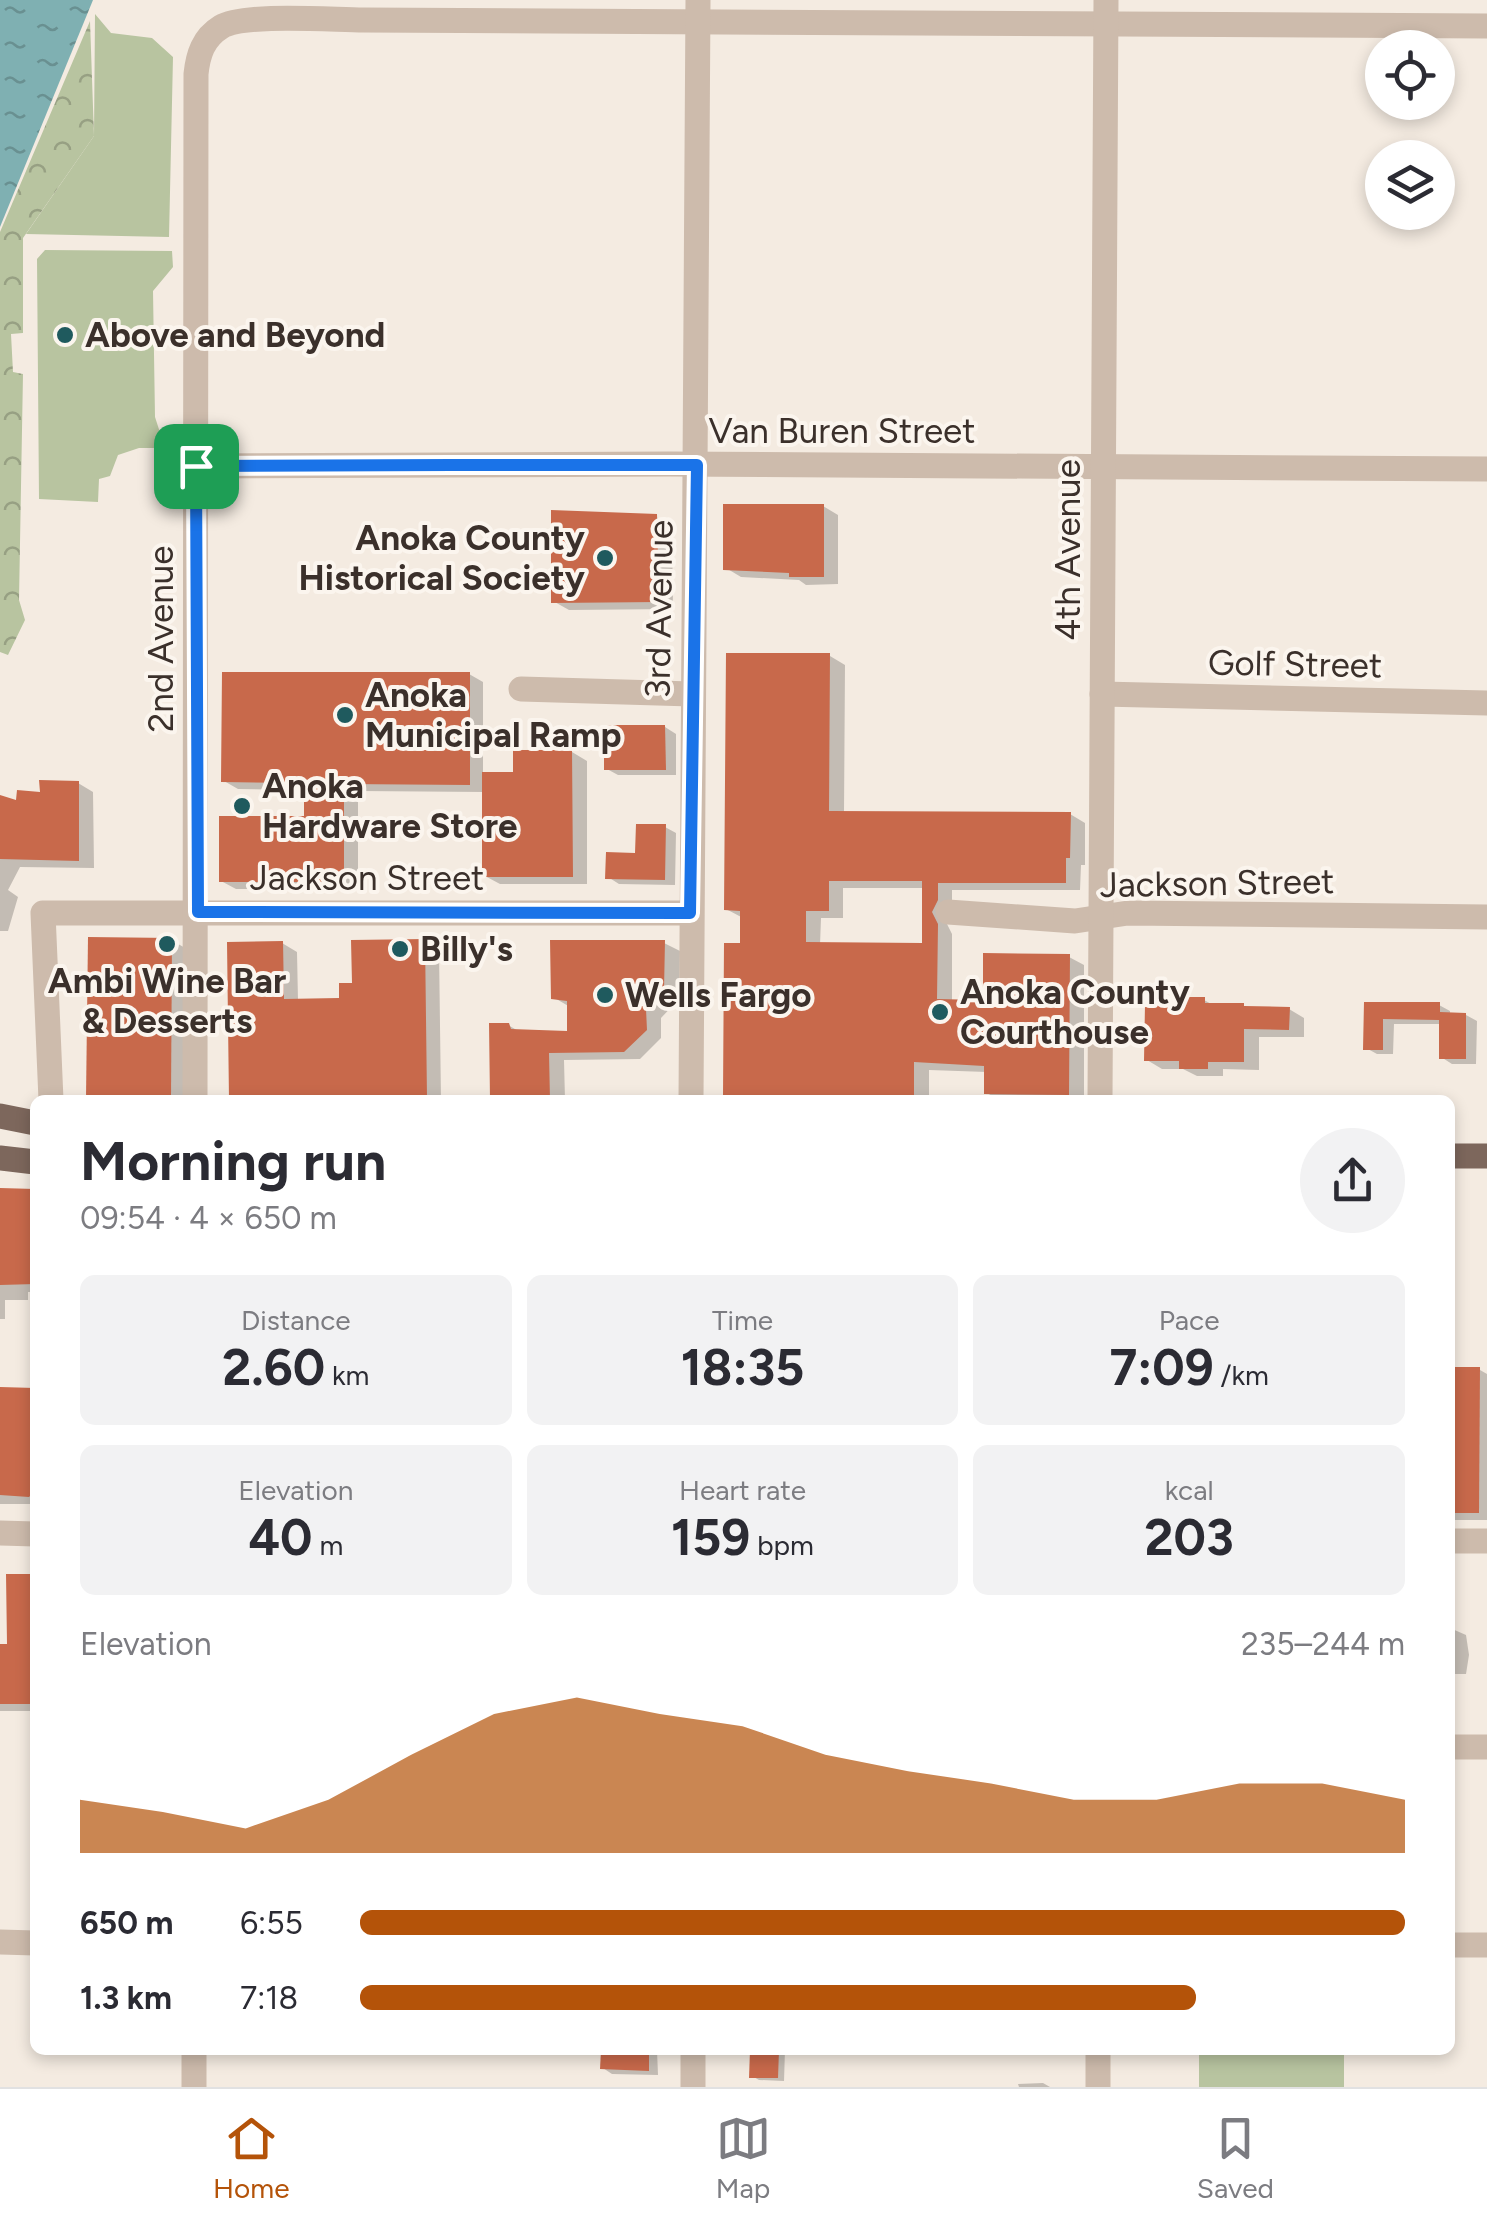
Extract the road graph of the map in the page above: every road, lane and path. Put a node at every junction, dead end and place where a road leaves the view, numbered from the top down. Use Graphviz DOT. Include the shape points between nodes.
graph roads {
  1 [pos="698,10"];
  2 [pos="1106,11"];
  3 [pos="1487,26"];
  4 [pos="697,465"];
  5 [pos="196,466"];
  6 [pos="1104,467"];
  7 [pos="1487,469"];
  8 [pos="520,689"];
  9 [pos="692,694"];
  10 [pos="1102,694"];
  11 [pos="1487,704"];
  12 [pos="198,912"];
  13 [pos="948,912"];
  14 [pos="690,913"];
  15 [pos="1102,915"];
  16 [pos="1487,918"];
  17 [pos="51,1095"];
  18 [pos="195,1095"];
  19 [pos="691,1095"];
  20 [pos="1100,1095"];
  21 [pos="0,1116"];
  22 [pos="30,1122"];
  23 [pos="1455,1156"];
  24 [pos="1487,1156"];
  25 [pos="0,1158"];
  26 [pos="30,1161"];
  27 [pos="0,1534"];
  28 [pos="30,1534"];
  29 [pos="1455,1542"];
  30 [pos="1487,1542"];
  31 [pos="1455,1747"];
  32 [pos="1487,1747"];
  33 [pos="0,1942"];
  34 [pos="30,1943"];
  35 [pos="1455,1945"];
  36 [pos="1487,1945"];
  37 [pos="194,2055"];
  38 [pos="693,2055"];
  39 [pos="1098,2055"];
  40 [pos="194,2087"];
  41 [pos="693,2087"];
  42 [pos="1098,2087"];
  1 -- 2 [label="street"];
  1 -- 4 [label="street, 3rd Avenue"];
  1 -- 5 [label="street, 2nd Avenue" via="241,21 209,37 196,74"];
  2 -- 3 [label="street" via="1348,27"];
  2 -- 6 [label="street, 4th Avenue"];
  4 -- 5 [label="street, Van Buren Street"];
  4 -- 6 [label="street, Van Buren Street"];
  4 -- 9 [label="street, 3rd Avenue"];
  5 -- 12 [label="street, 2nd Avenue"];
  6 -- 7 [label="street, Van Buren Street"];
  6 -- 10 [label="street, 4th Avenue"];
  8 -- 9 [label="street"];
  9 -- 14 [label="street, 3rd Avenue"];
  10 -- 11 [label="street, Golf Street"];
  10 -- 15 [label="street, 4th Avenue"];
  12 -- 14 [label="street, Jackson Street"];
  12 -- 17 [label="street, Jackson Street" via="43,913"];
  12 -- 18 [label="street, 2nd Avenue"];
  13 -- 15 [label="street, Jackson Street" via="1075,921"];
  14 -- 19 [label="street, 3rd Avenue"];
  15 -- 16 [label="street, Jackson Street"];
  15 -- 20 [label="street, 4th Avenue"];
  21 -- 22 [label="main road"];
  23 -- 24 [label="main road"];
  25 -- 26 [label="main road"];
  27 -- 28 [label="street"];
  29 -- 30 [label="street"];
  31 -- 32 [label="street"];
  33 -- 34 [label="street"];
  35 -- 36 [label="street"];
  37 -- 40 [label="street"];
  38 -- 41 [label="street"];
  39 -- 42 [label="street"];
}
